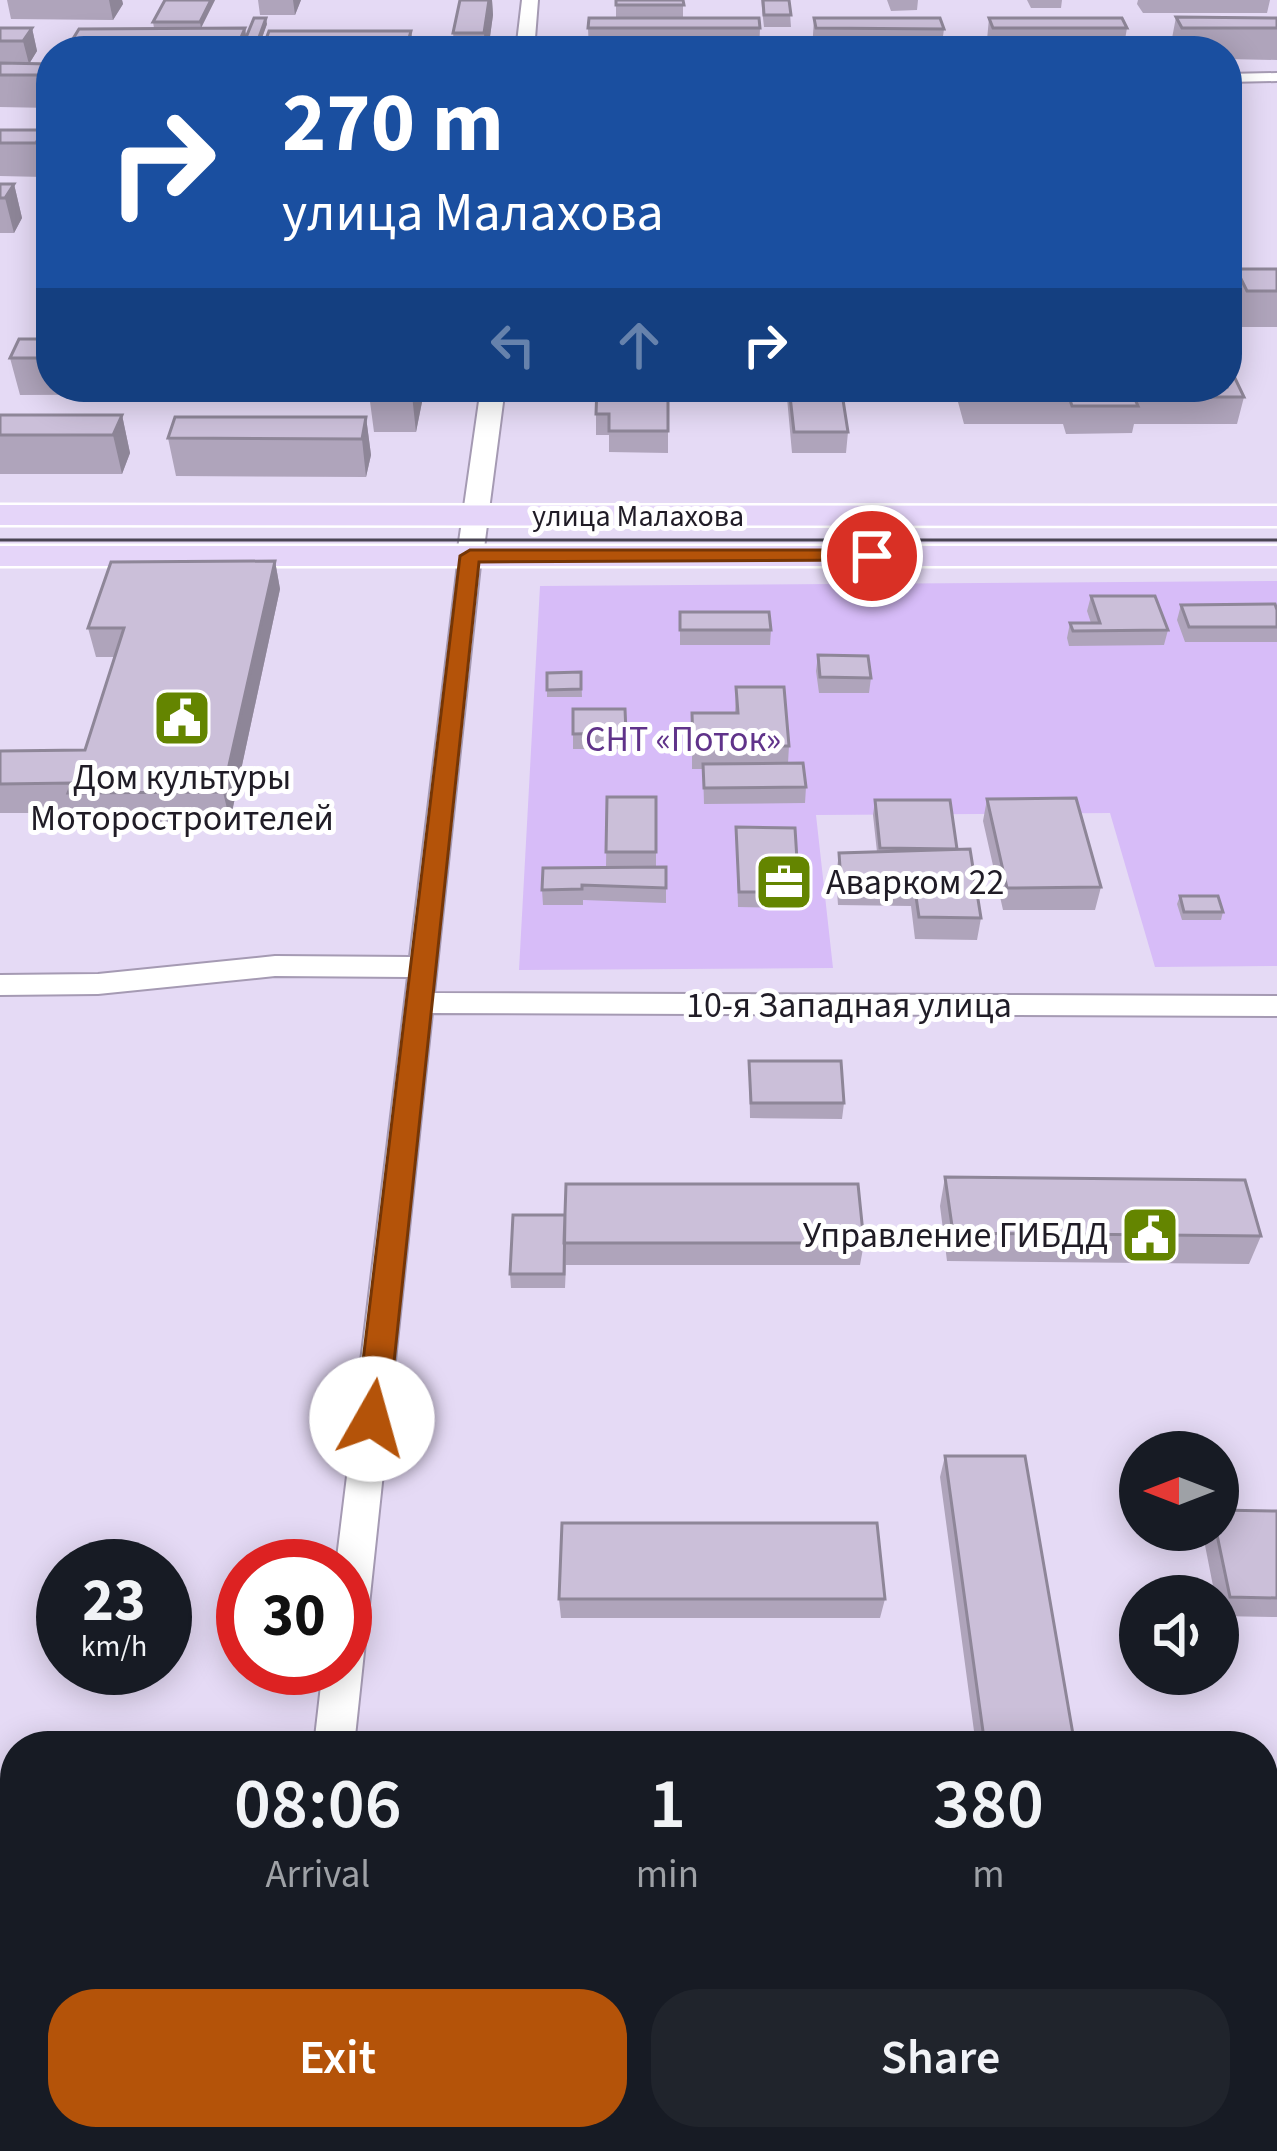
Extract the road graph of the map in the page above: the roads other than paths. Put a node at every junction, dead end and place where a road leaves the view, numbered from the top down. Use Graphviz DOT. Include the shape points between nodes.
graph roads {
  1 [pos="530,0"];
  2 [pos="526,36"];
  3 [pos="1242,77"];
  4 [pos="1277,77"];
  5 [pos="491,402"];
  6 [pos="0,515"];
  7 [pos="475,516"];
  8 [pos="1277,516"];
  9 [pos="0,556"];
  10 [pos="470,556"];
  11 [pos="1277,556"];
  12 [pos="426,967"];
  13 [pos="0,985"];
  14 [pos="422,1003"];
  15 [pos="1277,1006"];
  16 [pos="358,1539"];
  17 [pos="340,1695"];
  18 [pos="336,1731"];
  1 -- 2 [label="street"];
  3 -- 4 [label="street"];
  5 -- 7 [label="street"];
  6 -- 7 [label="main road, улица Малахова"];
  7 -- 8 [label="main road, улица Малахова"];
  7 -- 10 [label="street"];
  9 -- 10 [label="main road, улица Малахова"];
  10 -- 11 [label="main road, улица Малахова"];
  10 -- 12 [label="street"];
  12 -- 13 [label="street" via="275,966"];
  12 -- 14 [label="street"];
  14 -- 15 [label="street, 10-я Западная улица"];
  14 -- 16 [label="street"];
  17 -- 18 [label="street"];
}
